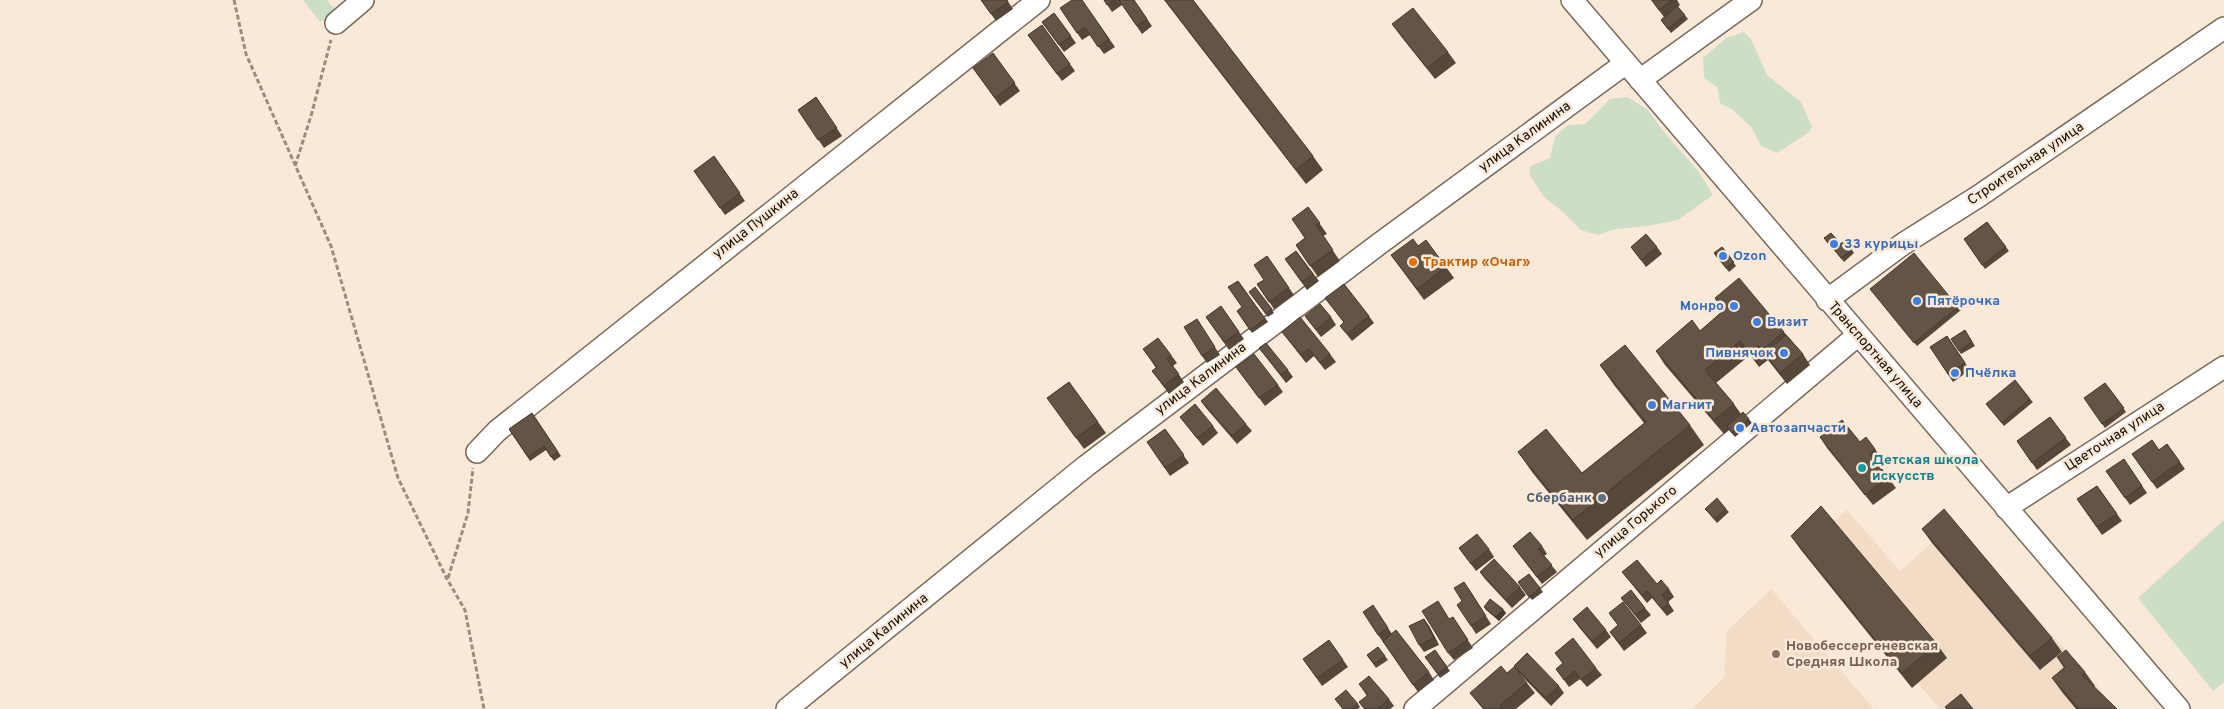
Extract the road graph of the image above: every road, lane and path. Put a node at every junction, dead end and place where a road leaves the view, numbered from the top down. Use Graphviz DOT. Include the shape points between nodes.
graph roads {
  1 [pos="234,0"];
  2 [pos="363,0"];
  3 [pos="1039,0"];
  4 [pos="1572,0"];
  5 [pos="1751,0"];
  6 [pos="336,23"];
  7 [pos="2224,28"];
  8 [pos="1626,63"];
  9 [pos="1640,80"];
  10 [pos="295,166"];
  11 [pos="1828,300"];
  12 [pos="1858,336"];
  13 [pos="2224,367"];
  14 [pos="477,452"];
  15 [pos="2006,508"];
  16 [pos="447,579"];
  17 [pos="484,709"];
  18 [pos="787,709"];
  19 [pos="1415,709"];
  20 [pos="2179,709"];
  1 -- 10 [label="path" via="246,54"];
  2 -- 6 [label="street"];
  3 -- 14 [label="street, улица Пушкина" via="497,430"];
  4 -- 8 [label="street, Транспортная улица"];
  5 -- 9 [label="street"];
  6 -- 10 [label="path"];
  7 -- 11 [label="street, Строительная улица" via="1979,196 1902,244"];
  8 -- 9 [label="street, Транспортная улица"];
  8 -- 18 [label="street, улица Калинина" via="1379,244 1086,466"];
  9 -- 11 [label="street, Транспортная улица"];
  10 -- 16 [label="path" via="331,246 398,478"];
  11 -- 12 [label="street, Транспортная улица"];
  12 -- 15 [label="street, Транспортная улица"];
  12 -- 19 [label="street, улица Горького"];
  13 -- 15 [label="street, Цветочная улица"];
  14 -- 16 [label="path" via="468,512"];
  15 -- 20 [label="street, Транспортная улица"];
  16 -- 17 [label="path" via="465,610"];
}
